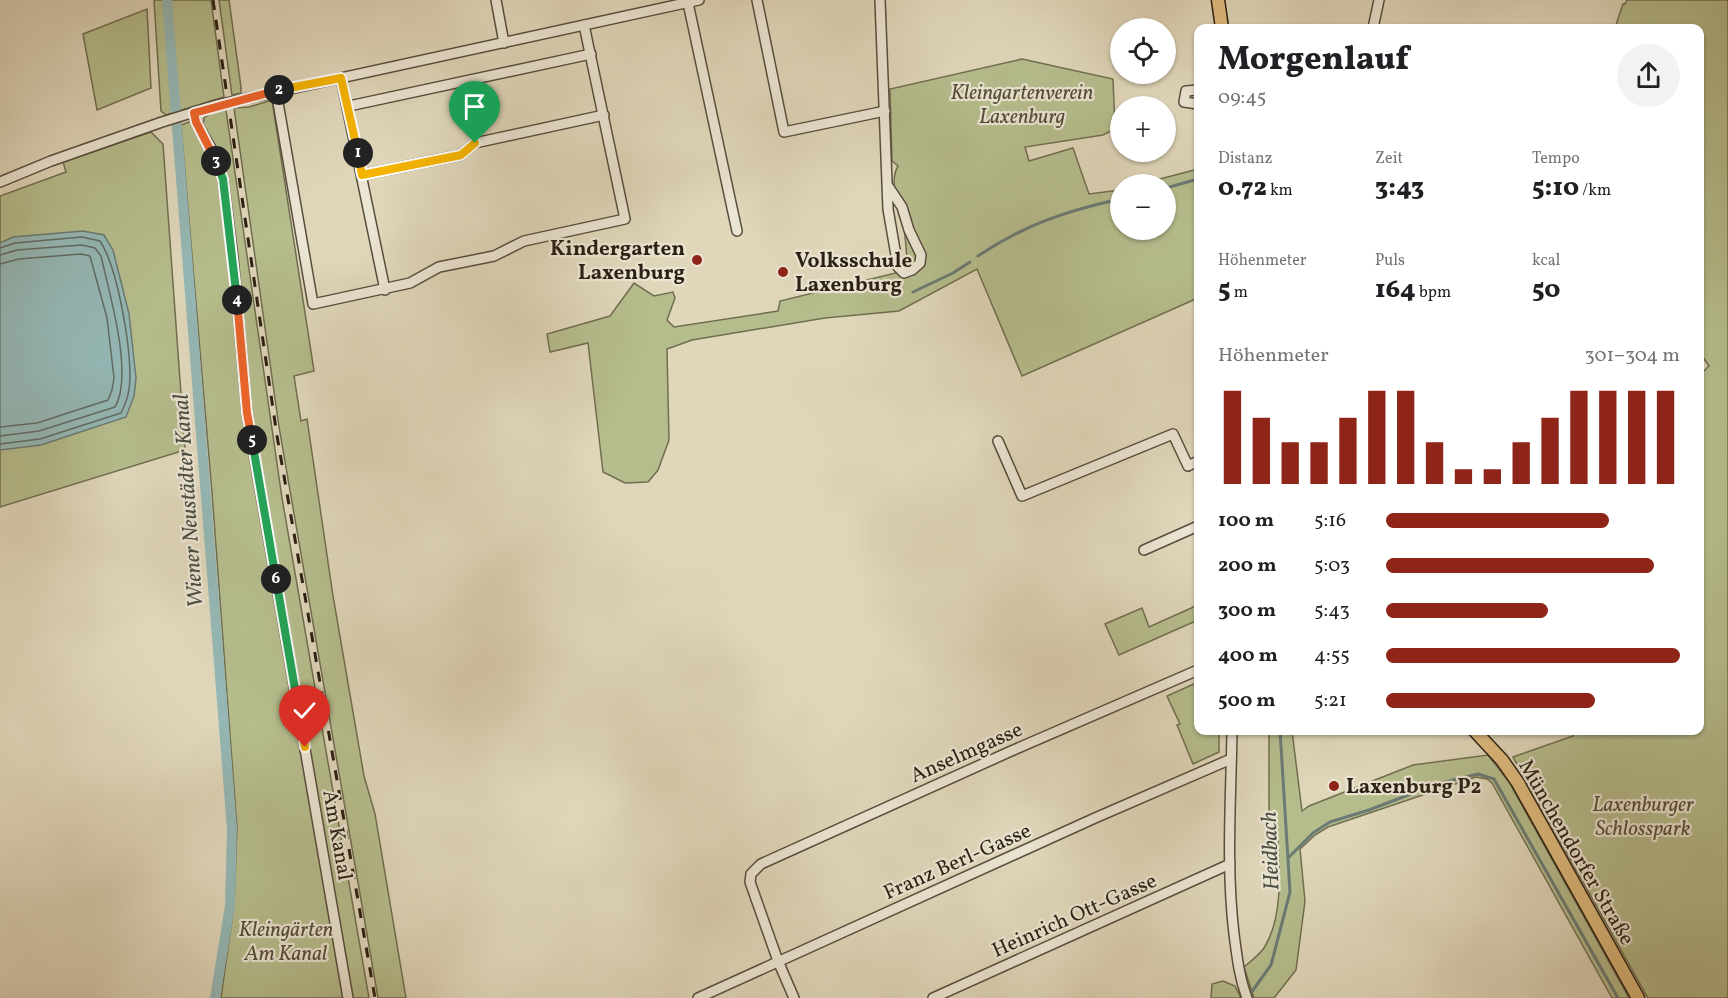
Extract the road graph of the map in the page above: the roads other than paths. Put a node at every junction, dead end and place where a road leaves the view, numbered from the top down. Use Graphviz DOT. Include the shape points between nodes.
graph roads {
  1 [pos="496,0"];
  2 [pos="699,0"];
  3 [pos="757,0"];
  4 [pos="880,0"];
  5 [pos="1218,0"];
  6 [pos="1379,0"];
  7 [pos="688,3"];
  8 [pos="1221,24"];
  9 [pos="1374,24"];
  10 [pos="585,25"];
  11 [pos="504,43"];
  12 [pos="591,54"];
  13 [pos="341,78"];
  14 [pos="1194,90"];
  15 [pos="276,91"];
  16 [pos="1194,103"];
  17 [pos="349,106"];
  18 [pos="885,111"];
  19 [pos="194,113"];
  20 [pos="604,115"];
  21 [pos="362,175"];
  22 [pos="0,182"];
  23 [pos="888,186"];
  24 [pos="737,231"];
  25 [pos="385,290"];
  26 [pos="998,441"];
  27 [pos="1194,463"];
  28 [pos="1194,528"];
  29 [pos="1144,550"];
  30 [pos="1194,672"];
  31 [pos="1232,735"];
  32 [pos="1479,735"];
  33 [pos="1231,759"];
  34 [pos="1230,864"];
  35 [pos="778,961"];
  36 [pos="1246,996"];
  37 [pos="348,998"];
  38 [pos="698,998"];
  39 [pos="794,998"];
  40 [pos="933,998"];
  41 [pos="1638,998"];
  1 -- 11 [label="street"];
  2 -- 7 [label="street"];
  3 -- 18 [label="street" via="784,132"];
  4 -- 18 [label="street"];
  5 -- 8 [label="main road"];
  6 -- 9 [label="street"];
  7 -- 10 [label="street"];
  7 -- 24 [label="street"];
  10 -- 11 [label="street"];
  10 -- 12 [label="street"];
  11 -- 13 [label="street"];
  12 -- 17 [label="street"];
  12 -- 20 [label="street"];
  13 -- 15 [label="street"];
  13 -- 17 [label="street"];
  14 -- 16 [label="street" via="1186,91 1183,98 1184,102"];
  15 -- 19 [label="street"];
  15 -- 25 [label="street" via="313,304"];
  17 -- 21 [label="street"];
  18 -- 23 [label="street"];
  19 -- 22 [label="street"];
  19 -- 37 [label="street, Am Kanal" via="223,179 247,413"];
  20 -- 21 [label="street" via="475,143 461,155"];
  20 -- 25 [label="street" via="625,219 524,241 494,256 439,267 410,284"];
  21 -- 25 [label="street"];
  23 -- 23 [label="street" via="902,207 921,255 920,263 904,273 898,267"];
  26 -- 27 [label="street" via="1022,496 1173,434 1188,466"];
  28 -- 29 [label="street"];
  30 -- 35 [label="street, Anselmgasse" via="761,864 751,874 750,882"];
  31 -- 33 [label="street"];
  32 -- 41 [label="main road, Münchendorfer Straße" via="1518,783"];
  33 -- 34 [label="street"];
  33 -- 35 [label="street, Franz Berl-Gasse"];
  34 -- 36 [label="street" via="1232,916"];
  34 -- 40 [label="street, Heinrich Ott-Gasse"];
  35 -- 38 [label="street, Franz Berl-Gasse"];
  35 -- 39 [label="street"];
}
